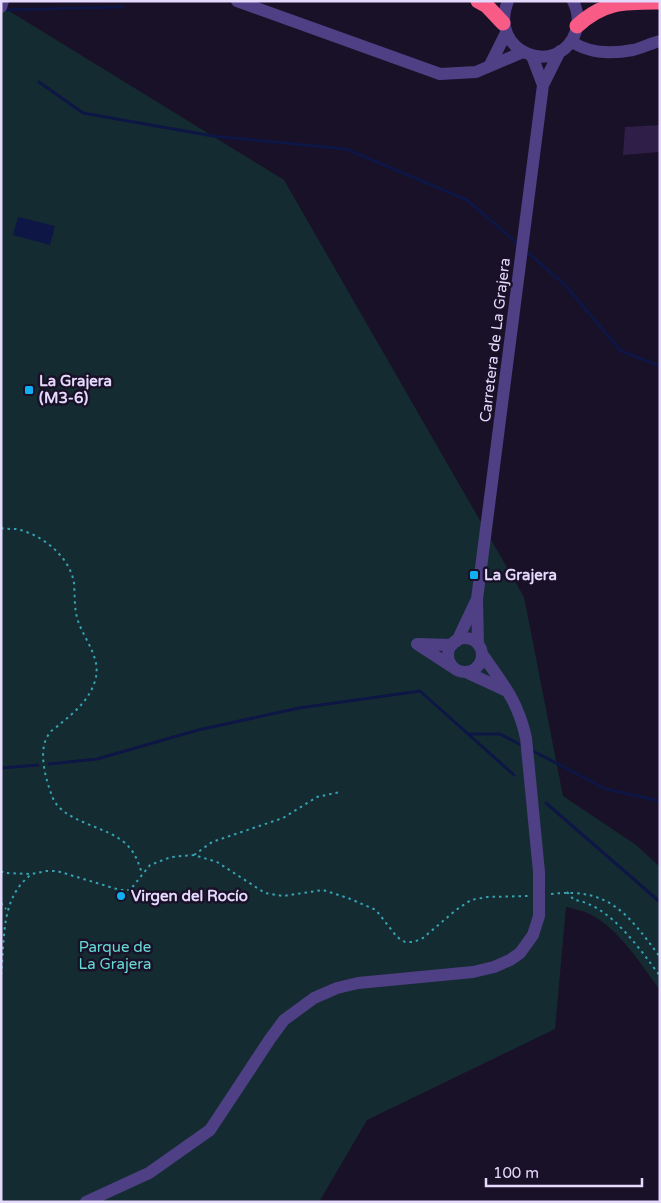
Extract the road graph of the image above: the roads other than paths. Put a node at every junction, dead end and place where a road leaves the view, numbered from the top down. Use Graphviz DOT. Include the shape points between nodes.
graph roads {
  1 [pos="3,1"];
  2 [pos="237,1"];
  3 [pos="478,1"];
  4 [pos="508,1"];
  5 [pos="573,1"];
  6 [pos="660,2"];
  7 [pos="1,7"];
  8 [pos="577,26"];
  9 [pos="505,28"];
  10 [pos="571,41"];
  11 [pos="660,41"];
  12 [pos="560,51"];
  13 [pos="527,54"];
  14 [pos="490,65"];
  15 [pos="543,85"];
  16 [pos="477,599"];
  17 [pos="455,643"];
  18 [pos="480,649"];
  19 [pos="454,668"];
  20 [pos="466,672"];
  21 [pos="509,692"];
  22 [pos="86,1202"];
  1 -- 7 [label="street"];
  2 -- 14 [label="street" via="440,74 476,72"];
  3 -- 9 [label="highway" via="487,6"];
  4 -- 9 [label="street" via="504,12"];
  5 -- 8 [label="street" via="578,16"];
  6 -- 8 [label="highway" via="602,8"];
  8 -- 10 [label="street"];
  9 -- 13 [label="street, Carretera de La Grajera" via="516,47"];
  9 -- 14 [label="street"];
  10 -- 11 [label="street" via="590,51 604,52 633,50"];
  10 -- 12 [label="street"];
  12 -- 13 [label="street" via="542,56"];
  12 -- 15 [label="street, Carretera de La Grajera"];
  13 -- 14 [label="street"];
  13 -- 15 [label="street, Carretera de La Grajera"];
  15 -- 16 [label="street, Carretera de La Grajera"];
  16 -- 17 [label="street, Carretera de La Grajera"];
  16 -- 18 [label="street, Carretera de La Grajera"];
  17 -- 18 [label="street" via="468,639"];
  17 -- 19 [label="street" via="448,655"];
  17 -- 19 [label="street" via="417,644"];
  18 -- 20 [label="street" via="480,664"];
  18 -- 21 [label="street"];
  19 -- 20 [label="street"];
  20 -- 21 [label="street"];
  21 -- 22 [label="street" via="522,718 526,738 539,872 539,916 533,935 520,953 502,964 473,972 358,983 314,998 284,1020 210,1130 150,1174"];
}
